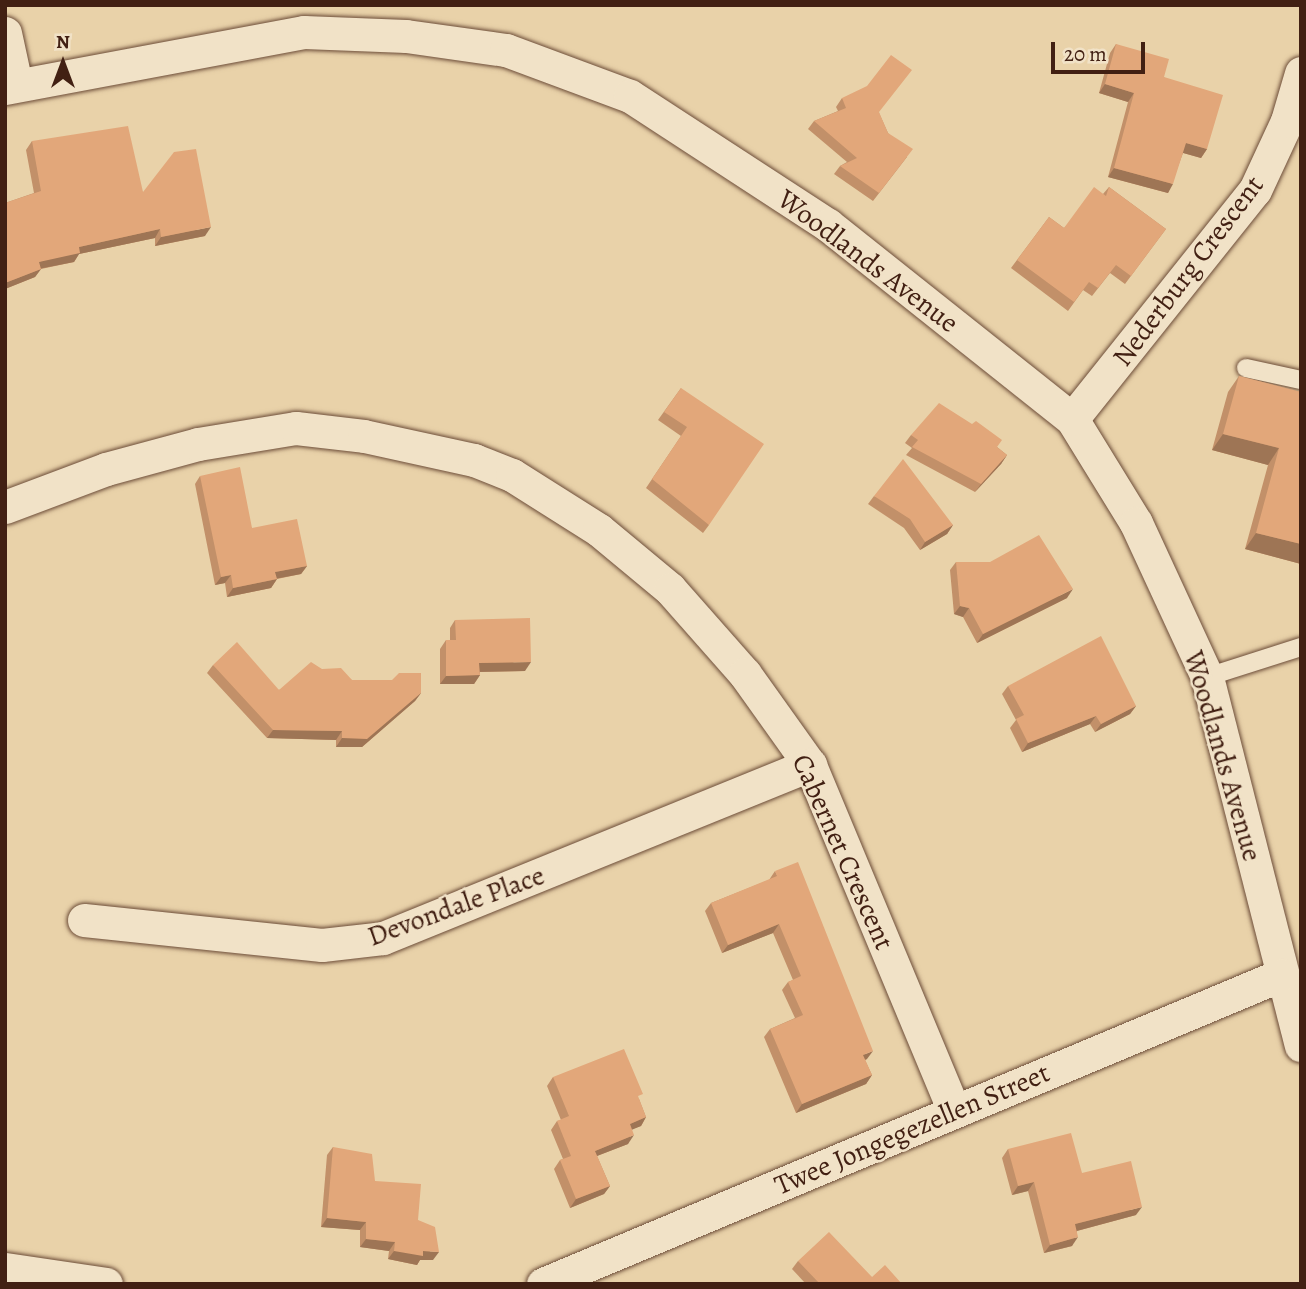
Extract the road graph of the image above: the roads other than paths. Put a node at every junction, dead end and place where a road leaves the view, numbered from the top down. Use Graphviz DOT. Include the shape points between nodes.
graph roads {
  1 [pos="5,33"];
  2 [pos="1301,73"];
  3 [pos="11,86"];
  4 [pos="1246,368"];
  5 [pos="1301,380"];
  6 [pos="1072,419"];
  7 [pos="5,507"];
  8 [pos="1301,647"];
  9 [pos="1207,677"];
  10 [pos="810,765"];
  11 [pos="84,920"];
  12 [pos="1281,975"];
  13 [pos="1301,1045"];
  14 [pos="954,1111"];
  15 [pos="5,1269"];
  16 [pos="106,1284"];
  17 [pos="543,1284"];
  1 -- 3 [label="street"];
  2 -- 6 [label="street, Nederburg Crescent" via="1287,121 1255,190"];
  3 -- 6 [label="street, Woodlands Avenue" via="304,32 406,36 506,50 630,96 828,225"];
  4 -- 5 [label="lane"];
  6 -- 9 [label="street, Woodlands Avenue" via="1136,523"];
  7 -- 10 [label="street, Cabernet Crescent" via="106,469 198,444 296,428 364,436 474,460 512,475 599,530 670,589 745,674"];
  8 -- 9 [label="lane"];
  9 -- 12 [label="street, Woodlands Avenue"];
  10 -- 11 [label="street, Devondale Place" via="383,938 321,945"];
  10 -- 14 [label="street, Cabernet Crescent"];
  12 -- 13 [label="street, Woodlands Avenue"];
  12 -- 14 [label="street, Twee Jongegezellen Street"];
  14 -- 17 [label="street, Twee Jongegezellen Street"];
  15 -- 16 [label="street"];
}
